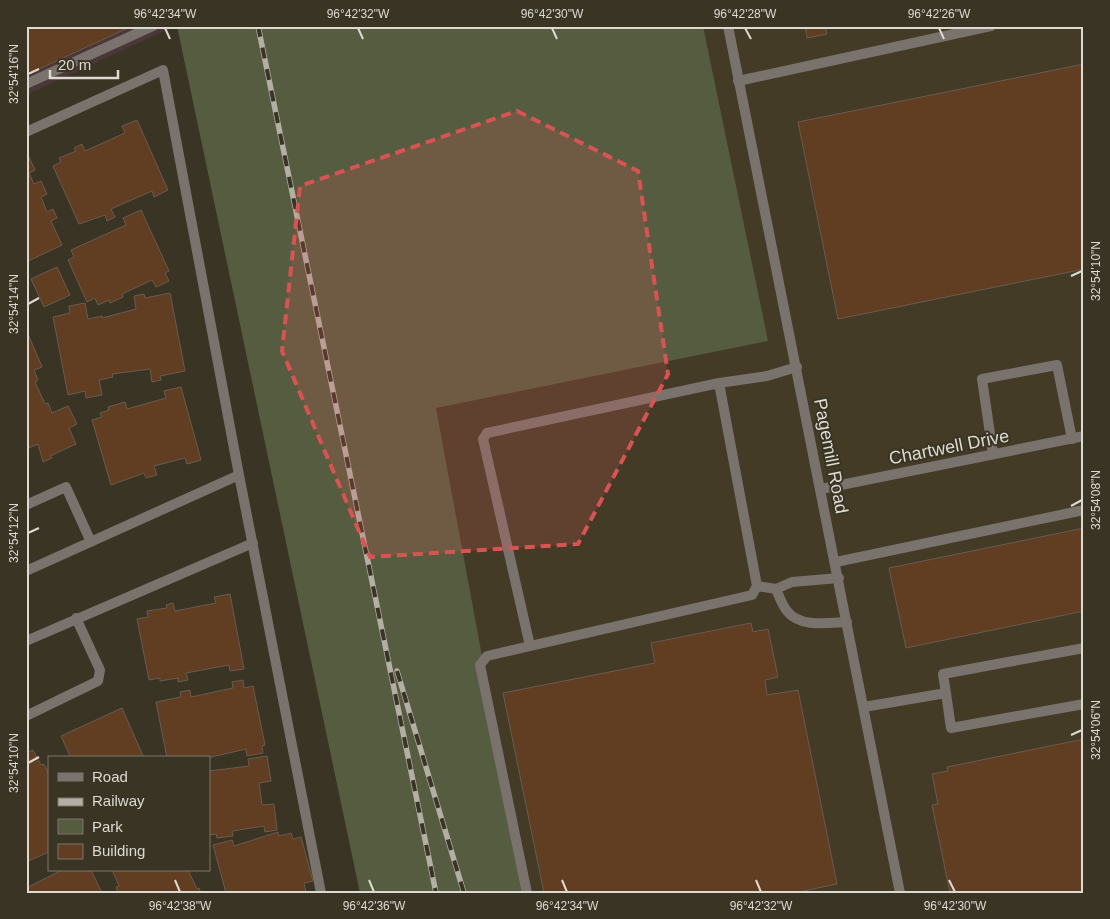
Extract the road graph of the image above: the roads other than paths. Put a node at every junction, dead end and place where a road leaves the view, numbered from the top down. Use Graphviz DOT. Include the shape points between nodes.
graph roads {
  1 [pos="152,26"];
  2 [pos="728,26"];
  3 [pos="991,26"];
  4 [pos="738,81"];
  5 [pos="26,84"];
  6 [pos="26,132"];
  7 [pos="796,367"];
  8 [pos="719,383"];
  9 [pos="1084,436"];
  10 [pos="1072,439"];
  11 [pos="994,454"];
  12 [pos="239,475"];
  13 [pos="821,489"];
  14 [pos="26,505"];
  15 [pos="1084,510"];
  16 [pos="91,542"];
  17 [pos="253,543"];
  18 [pos="836,562"];
  19 [pos="26,571"];
  20 [pos="839,578"];
  21 [pos="757,586"];
  22 [pos="776,589"];
  23 [pos="76,618"];
  24 [pos="847,622"];
  25 [pos="26,641"];
  26 [pos="530,646"];
  27 [pos="1084,648"];
  28 [pos="946,693"];
  29 [pos="1084,704"];
  30 [pos="864,707"];
  31 [pos="26,716"];
  32 [pos="321,893"];
  33 [pos="527,893"];
  34 [pos="900,893"];
  1 -- 5 [label="street"];
  2 -- 4 [label="street, Pagemill Road"];
  3 -- 4 [label="street"];
  4 -- 7 [label="street, Pagemill Road"];
  6 -- 12 [label="street" via="163,70"];
  7 -- 8 [label="street" via="767,376"];
  7 -- 13 [label="street, Pagemill Road"];
  8 -- 21 [label="street"];
  8 -- 26 [label="street" via="487,433 483,439"];
  9 -- 10 [label="street, Chartwell Drive"];
  10 -- 11 [label="street, Chartwell Drive"];
  10 -- 11 [label="street" via="1057,365 982,379"];
  11 -- 13 [label="street, Chartwell Drive"];
  12 -- 16 [label="street"];
  12 -- 17 [label="street"];
  13 -- 18 [label="street, Pagemill Road"];
  14 -- 16 [label="street" via="66,486"];
  15 -- 18 [label="street"];
  16 -- 19 [label="street"];
  17 -- 23 [label="street"];
  17 -- 32 [label="street"];
  18 -- 20 [label="street, Pagemill Road"];
  20 -- 22 [label="street" via="792,582"];
  20 -- 24 [label="street, Pagemill Road"];
  21 -- 22 [label="street"];
  21 -- 26 [label="street" via="752,595"];
  22 -- 24 [label="street" via="787,611 796,619 813,623"];
  23 -- 25 [label="street"];
  23 -- 31 [label="street" via="100,670 98,680"];
  24 -- 30 [label="street, Pagemill Road"];
  26 -- 33 [label="street" via="487,656 480,665"];
  27 -- 28 [label="street" via="943,674"];
  28 -- 29 [label="street" via="951,728"];
  28 -- 30 [label="street"];
  30 -- 34 [label="street, Pagemill Road"];
}
